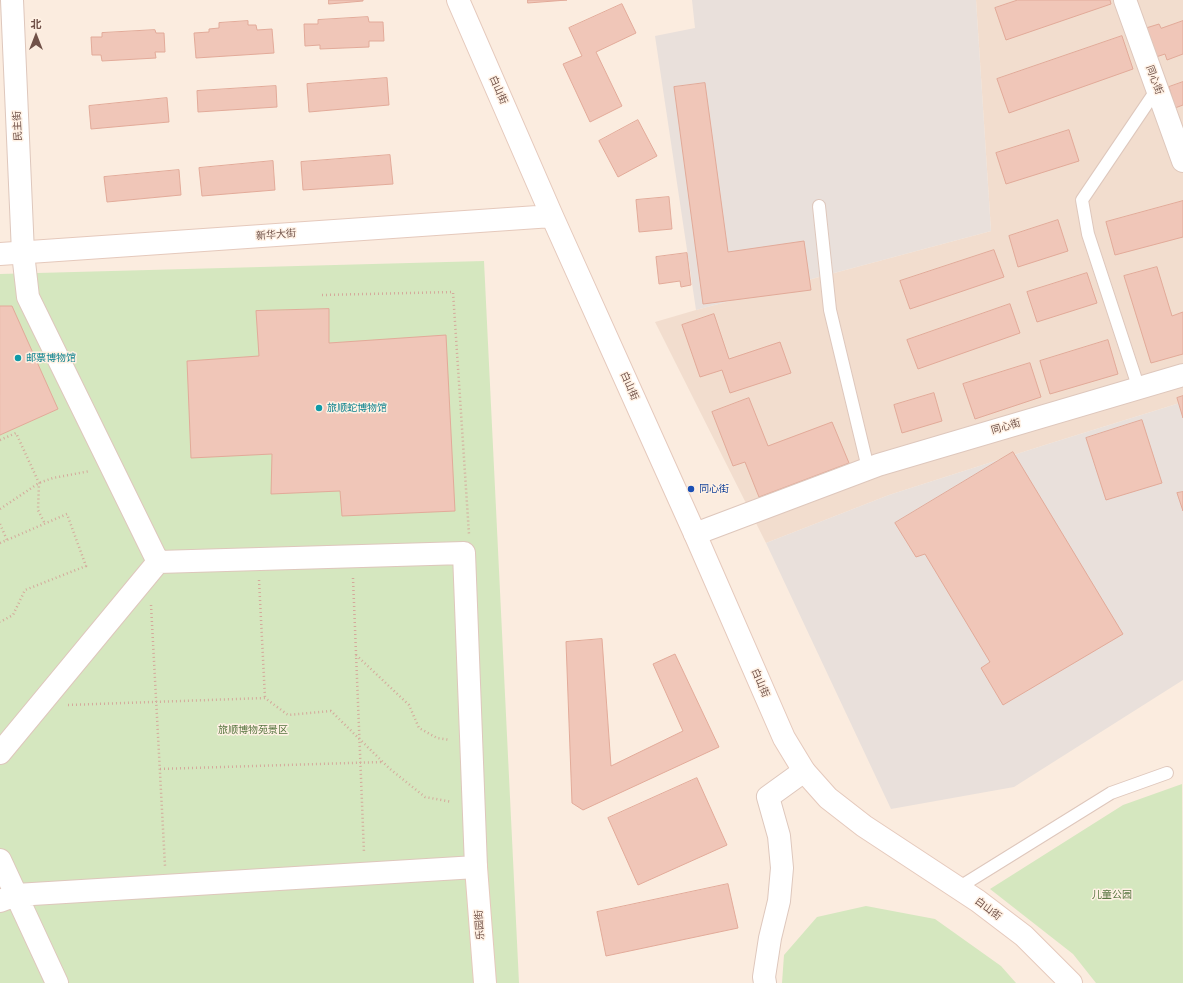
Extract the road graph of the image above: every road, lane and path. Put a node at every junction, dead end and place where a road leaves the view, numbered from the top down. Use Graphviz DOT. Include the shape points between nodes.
graph roads {
  1 [pos="12,0"];
  2 [pos="458,0"];
  3 [pos="1125,0"];
  4 [pos="1157,89"];
  5 [pos="1183,161"];
  6 [pos="819,206"];
  7 [pos="552,216"];
  8 [pos="23,253"];
  9 [pos="0,254"];
  10 [pos="322,295"];
  11 [pos="1183,375"];
  12 [pos="1139,389"];
  13 [pos="0,440"];
  14 [pos="111,468"];
  15 [pos="868,468"];
  16 [pos="39,483"];
  17 [pos="0,508"];
  18 [pos="0,524"];
  19 [pos="45,524"];
  20 [pos="695,534"];
  21 [pos="7,540"];
  22 [pos="0,543"];
  23 [pos="464,553"];
  24 [pos="352,556"];
  25 [pos="257,559"];
  26 [pos="154,567"];
  27 [pos="0,622"];
  28 [pos="356,655"];
  29 [pos="264,698"];
  30 [pos="156,702"];
  31 [pos="39,706"];
  32 [pos="359,738"];
  33 [pos="471,742"];
  34 [pos="0,753"];
  35 [pos="360,762"];
  36 [pos="382,762"];
  37 [pos="160,769"];
  38 [pos="804,771"];
  39 [pos="1167,773"];
  40 [pos="474,807"];
  41 [pos="0,860"];
  42 [pos="476,867"];
  43 [pos="365,875"];
  44 [pos="166,886"];
  45 [pos="958,888"];
  46 [pos="8,898"];
  47 [pos="57,983"];
  48 [pos="485,983"];
  49 [pos="765,983"];
  50 [pos="1071,983"];
  1 -- 8 [label="street, 民主街"];
  2 -- 7 [label="street, 白山街"];
  3 -- 4 [label="street, 同心街"];
  4 -- 5 [label="street, 同心街"];
  4 -- 12 [label="lane" via="1082,200 1088,234"];
  6 -- 15 [label="lane" via="830,310"];
  7 -- 8 [label="street, 新华大街"];
  7 -- 20 [label="street, 白山街"];
  8 -- 9 [label="street, 新华大街"];
  8 -- 14 [label="street, 民主街" via="28,297"];
  10 -- 23 [label="path" via="453,292 470,541"];
  11 -- 12 [label="street, 同心街"];
  12 -- 15 [label="street, 同心街"];
  13 -- 16 [label="path" via="16,433"];
  14 -- 16 [label="path" via="53,478"];
  14 -- 26 [label="street, 民主街"];
  15 -- 20 [label="street, 同心街"];
  16 -- 17 [label="path"];
  16 -- 19 [label="path" via="38,510"];
  18 -- 21 [label="path"];
  19 -- 21 [label="path"];
  19 -- 27 [label="path" via="67,514 86,566 25,590 13,615"];
  20 -- 38 [label="street, 白山街" via="784,738"];
  21 -- 22 [label="path"];
  23 -- 24 [label="street"];
  23 -- 33 [label="street, 乐园街"];
  24 -- 25 [label="street"];
  24 -- 28 [label="path"];
  25 -- 26 [label="street"];
  25 -- 29 [label="path"];
  26 -- 30 [label="path"];
  26 -- 31 [label="street"];
  28 -- 32 [label="path"];
  28 -- 33 [label="path" via="409,705 419,728 437,738"];
  29 -- 30 [label="path"];
  29 -- 32 [label="path" via="288,715 330,710"];
  30 -- 31 [label="path"];
  30 -- 37 [label="path"];
  31 -- 34 [label="street"];
  32 -- 35 [label="path"];
  32 -- 36 [label="path"];
  33 -- 40 [label="street, 乐园街"];
  35 -- 36 [label="path"];
  35 -- 37 [label="path"];
  35 -- 43 [label="path"];
  36 -- 40 [label="path" via="425,797"];
  37 -- 44 [label="path"];
  38 -- 45 [label="street, 白山街" via="828,798 864,826"];
  38 -- 49 [label="street" via="768,797 779,836 782,868 779,902 770,938"];
  39 -- 45 [label="lane" via="1111,794"];
  40 -- 42 [label="street, 乐园街"];
  41 -- 46 [label="street"];
  42 -- 43 [label="street"];
  42 -- 48 [label="street, 乐园街"];
  43 -- 44 [label="street"];
  44 -- 46 [label="street"];
  45 -- 50 [label="street, 白山街" via="1024,936"];
  46 -- 47 [label="street"];
}
